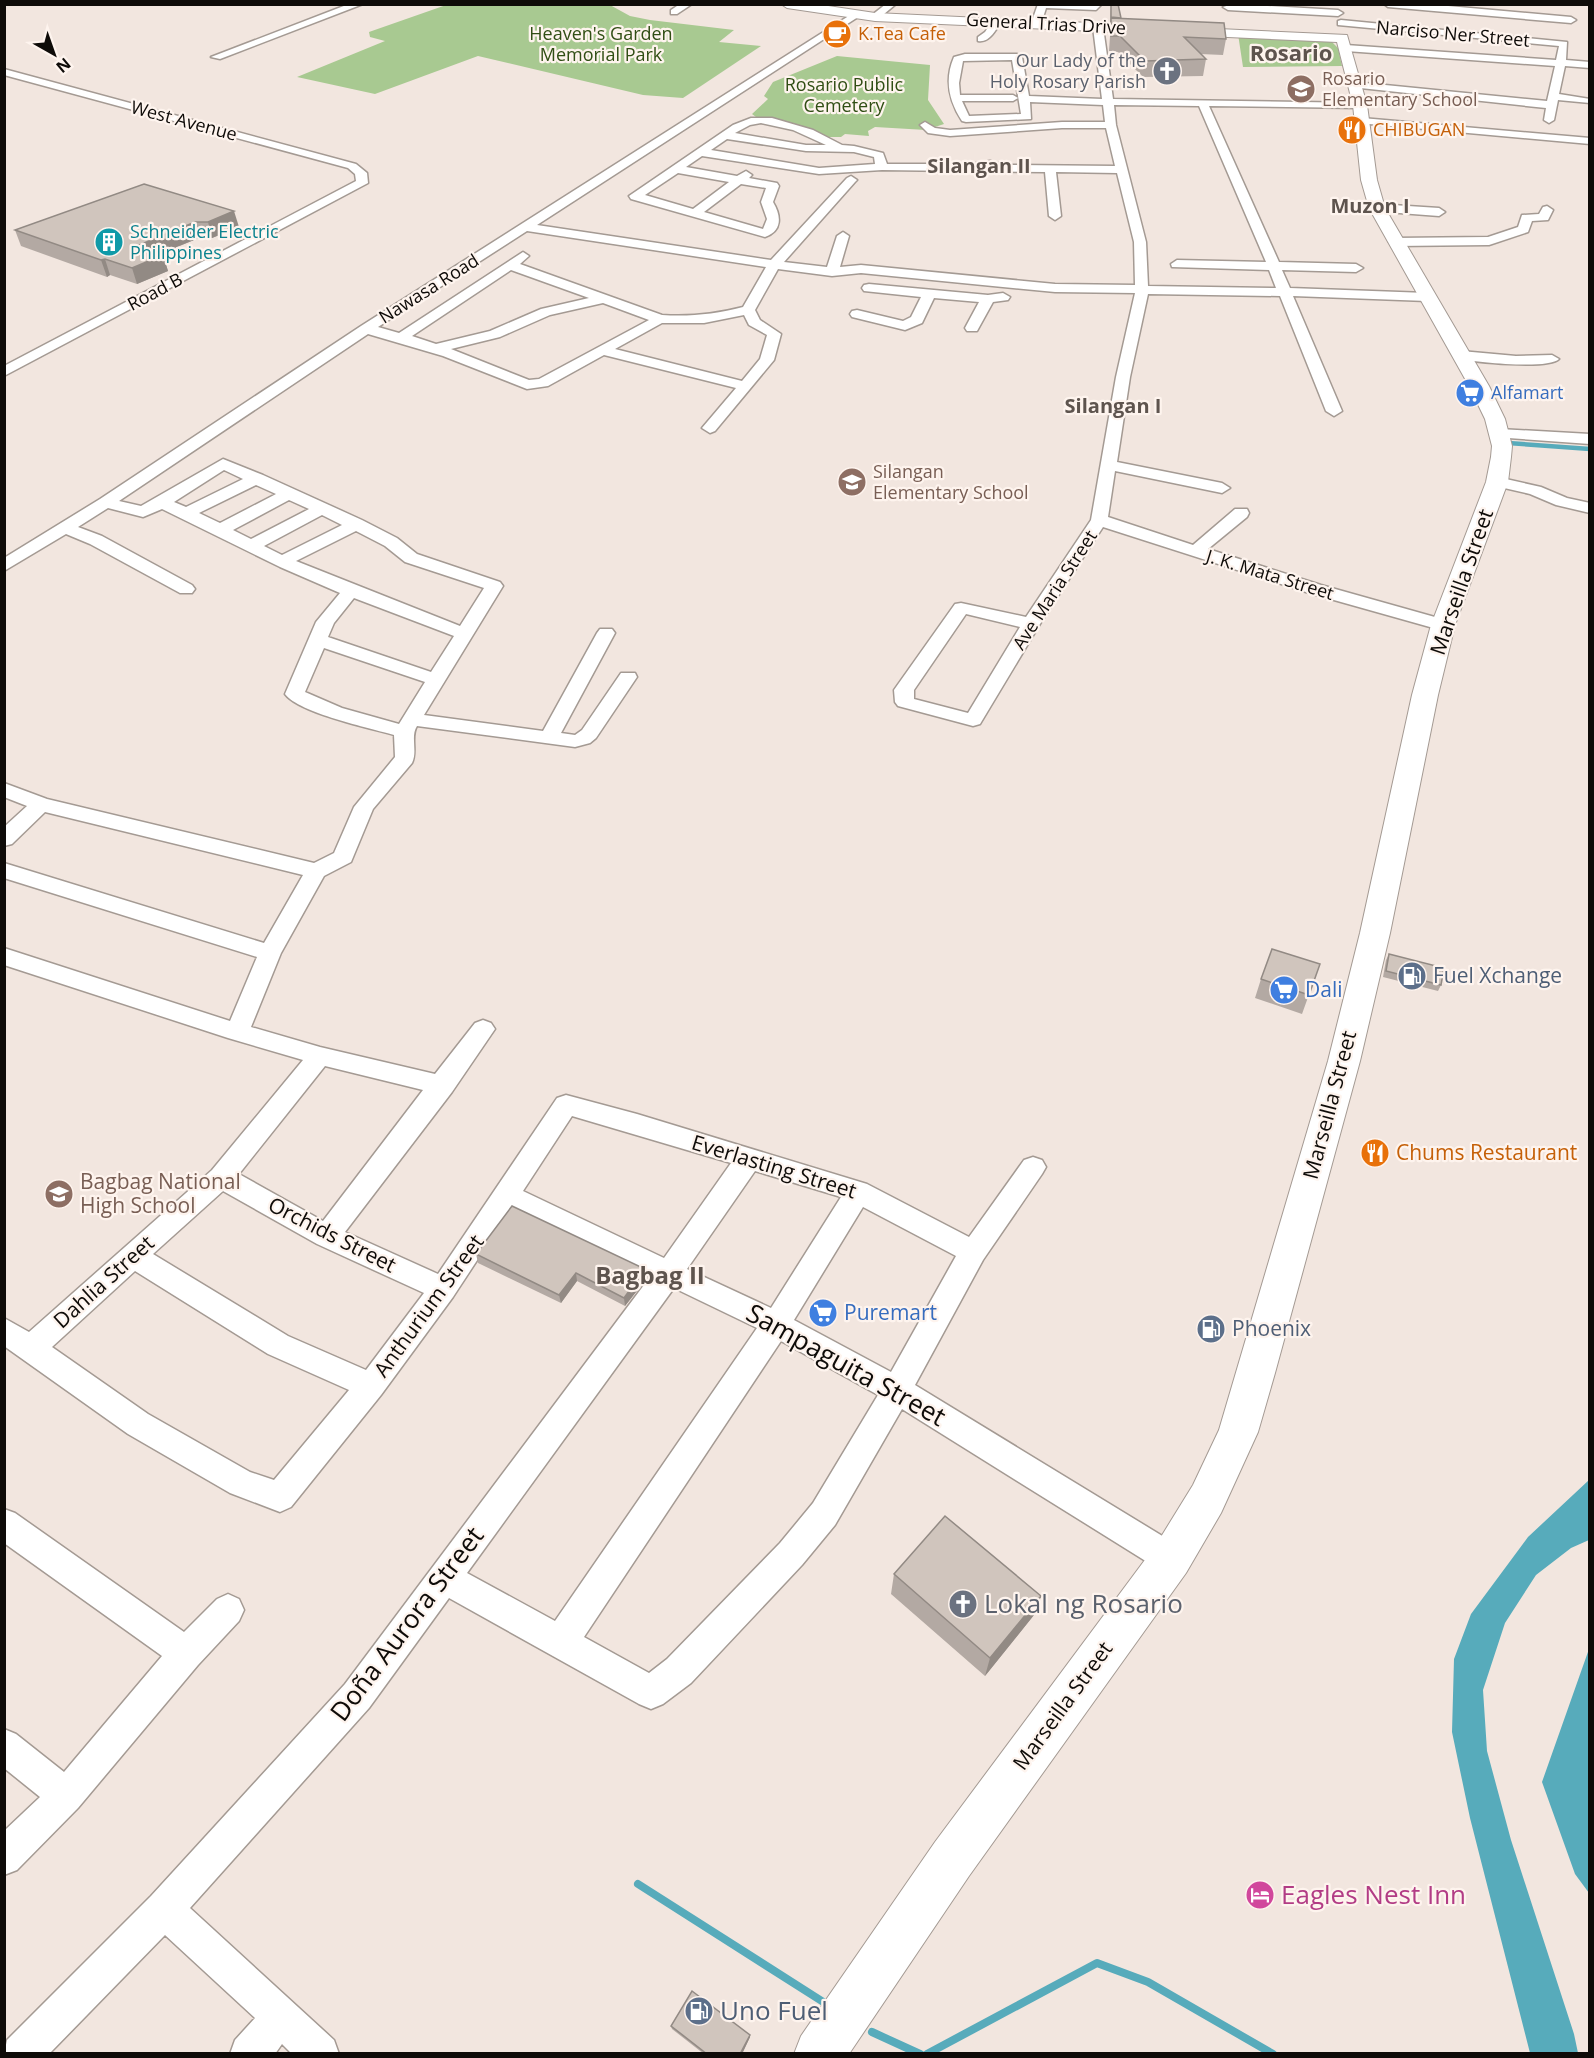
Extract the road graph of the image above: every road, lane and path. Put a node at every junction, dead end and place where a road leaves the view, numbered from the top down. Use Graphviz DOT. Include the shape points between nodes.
graph roads {
  1 [pos="359,4"];
  2 [pos="688,4"];
  3 [pos="787,4"];
  4 [pos="892,4"];
  5 [pos="1098,4"];
  6 [pos="1388,4"];
  7 [pos="1042,5"];
  8 [pos="1228,7"];
  9 [pos="1338,9"];
  10 [pos="674,12"];
  11 [pos="855,15"];
  12 [pos="875,17"];
  13 [pos="996,22"];
  14 [pos="1341,23"];
  15 [pos="1029,27"];
  16 [pos="1098,27"];
  17 [pos="1568,28"];
  18 [pos="981,39"];
  19 [pos="1344,43"];
  20 [pos="216,57"];
  21 [pos="1560,63"];
  22 [pos="1590,65"];
  23 [pos="4,72"];
  24 [pos="1355,85"];
  25 [pos="955,98"];
  26 [pos="1013,98"];
  27 [pos="1025,99"];
  28 [pos="1554,100"];
  29 [pos="1108,102"];
  30 [pos="1202,102"];
  31 [pos="1586,102"];
  32 [pos="1361,113"];
  33 [pos="925,125"];
  34 [pos="1111,125"];
  35 [pos="806,132"];
  36 [pos="726,135"];
  37 [pos="1544,137"];
  38 [pos="1590,141"];
  39 [pos="786,145"];
  40 [pos="838,148"];
  41 [pos="700,152"];
  42 [pos="764,162"];
  43 [pos="882,167"];
  44 [pos="1050,168"];
  45 [pos="676,169"];
  46 [pos="1124,170"];
  47 [pos="361,173"];
  48 [pos="739,180"];
  49 [pos="851,180"];
  50 [pos="1377,208"];
  51 [pos="1547,210"];
  52 [pos="1439,212"];
  53 [pos="695,213"];
  54 [pos="1055,216"];
  55 [pos="527,227"];
  56 [pos="843,236"];
  57 [pos="1395,242"];
  58 [pos="526,254"];
  59 [pos="1177,264"];
  60 [pos="511,265"];
  61 [pos="774,265"];
  62 [pos="1274,266"];
  63 [pos="1356,267"];
  64 [pos="832,272"];
  65 [pos="869,288"];
  66 [pos="1055,288"];
  67 [pos="1142,290"];
  68 [pos="1285,292"];
  69 [pos="930,293"];
  70 [pos="1428,297"];
  71 [pos="602,299"];
  72 [pos="988,299"];
  73 [pos="748,310"];
  74 [pos="857,314"];
  75 [pos="660,320"];
  76 [pos="972,328"];
  77 [pos="366,329"];
  78 [pos="403,336"];
  79 [pos="435,348"];
  80 [pos="604,351"];
  81 [pos="1461,355"];
  82 [pos="1552,359"];
  83 [pos="4,372"];
  84 [pos="746,386"];
  85 [pos="1334,411"];
  86 [pos="710,428"];
  87 [pos="1499,434"];
  88 [pos="1590,439"];
  89 [pos="1109,465"];
  90 [pos="257,478"];
  91 [pos="1497,482"];
  92 [pos="1222,488"];
  93 [pos="289,494"];
  94 [pos="106,502"];
  95 [pos="161,503"];
  96 [pos="1590,508"];
  97 [pos="322,509"];
  98 [pos="187,513"];
  99 [pos="1241,513"];
  100 [pos="1099,520"];
  101 [pos="356,524"];
  102 [pos="65,528"];
  103 [pos="220,530"];
  104 [pos="250,546"];
  105 [pos="1195,552"];
  106 [pos="283,561"];
  107 [pos="4,566"];
  108 [pos="186,589"];
  109 [pos="350,592"];
  110 [pos="1031,624"];
  111 [pos="1443,625"];
  112 [pos="606,633"];
  113 [pos="465,634"];
  114 [pos="319,640"];
  115 [pos="628,677"];
  116 [pos="435,679"];
  117 [pos="408,725"];
  118 [pos="549,737"];
  119 [pos="4,789"];
  120 [pos="41,804"];
  121 [pos="4,839"];
  122 [pos="4,870"];
  123 [pos="316,871"];
  124 [pos="270,953"];
  125 [pos="4,956"];
  126 [pos="483,1029"];
  127 [pos="237,1032"];
  128 [pos="320,1056"];
  129 [pos="443,1085"];
  130 [pos="566,1105"];
  131 [pos="749,1158"];
  132 [pos="1033,1167"];
  133 [pos="221,1177"];
  134 [pos="858,1192"];
  135 [pos="507,1196"];
  136 [pos="327,1236"];
  137 [pos="974,1252"];
  138 [pos="133,1257"];
  139 [pos="669,1273"];
  140 [pos="444,1289"];
  141 [pos="776,1323"];
  142 [pos="4,1330"];
  143 [pos="32,1347"];
  144 [pos="370,1386"];
  145 [pos="897,1390"];
  146 [pos="4,1524"];
  147 [pos="1172,1559"];
  148 [pos="443,1577"];
  149 [pos="228,1610"];
  150 [pos="560,1643"];
  151 [pos="186,1653"];
  152 [pos="4,1746"];
  153 [pos="66,1796"];
  154 [pos="4,1857"];
  155 [pos="164,1909"];
  156 [pos="281,2016"];
  157 [pos="21,2054"];
  158 [pos="249,2054"];
  159 [pos="320,2054"];
  160 [pos="819,2054"];
  1 -- 20 [label="street"];
  2 -- 10 [label="street"];
  3 -- 11 [label="main road, General Trias Drive"];
  4 -- 12 [label="street"];
  5 -- 7 [label="street"];
  6 -- 17 [label="street"];
  7 -- 15 [label="street"];
  8 -- 9 [label="street"];
  9 -- 14 [label="street"];
  11 -- 12 [label="main road, General Trias Drive"];
  11 -- 55 [label="street, Nawasa Road"];
  12 -- 13 [label="main road, General Trias Drive"];
  13 -- 15 [label="main road, General Trias Drive"];
  13 -- 18 [label="street"];
  14 -- 17 [label="street, Narciso Ner Street"];
  14 -- 19 [label="street"];
  15 -- 16 [label="main road, General Trias Drive"];
  16 -- 19 [label="main road, General Trias Drive"];
  16 -- 29 [label="street, Ave Maria Street"];
  17 -- 21 [label="street"];
  19 -- 21 [label="street"];
  19 -- 24 [label="main road, Marseilla Street"];
  21 -- 22 [label="street"];
  21 -- 28 [label="street"];
  23 -- 47 [label="street, West Avenue" via="351,166"];
  24 -- 28 [label="street"];
  24 -- 32 [label="main road, Marseilla Street"];
  25 -- 26 [label="street"];
  25 -- 27 [label="street" via="966,119 1027,117"];
  25 -- 27 [label="street" via="952,83 958,59 1006,57 1018,58"];
  27 -- 29 [label="street"];
  28 -- 31 [label="street"];
  28 -- 37 [label="street"];
  29 -- 30 [label="street"];
  29 -- 34 [label="street, Ave Maria Street"];
  30 -- 32 [label="street"];
  30 -- 62 [label="street"];
  32 -- 37 [label="street"];
  32 -- 50 [label="main road, Marseilla Street" via="1369,180"];
  33 -- 34 [label="street" via="933,131 950,133"];
  34 -- 46 [label="street, Ave Maria Street"];
  35 -- 36 [label="street" via="759,120 749,121"];
  35 -- 39 [label="street"];
  35 -- 40 [label="street" via="825,137"];
  36 -- 39 [label="street"];
  36 -- 41 [label="street"];
  37 -- 38 [label="street"];
  39 -- 40 [label="street"];
  39 -- 42 [label="street"];
  40 -- 43 [label="street" via="879,155"];
  41 -- 42 [label="street"];
  41 -- 45 [label="street"];
  42 -- 43 [label="street" via="819,171"];
  42 -- 48 [label="street"];
  43 -- 44 [label="street"];
  44 -- 46 [label="street"];
  44 -- 54 [label="street"];
  45 -- 48 [label="street"];
  45 -- 53 [label="street" via="635,196"];
  46 -- 67 [label="street, Ave Maria Street" via="1140,242"];
  47 -- 83 [label="street, Road B" via="362,183"];
  48 -- 53 [label="street"];
  48 -- 53 [label="street" via="772,186 767,202 774,214 769,231"];
  49 -- 61 [label="street"];
  50 -- 52 [label="street"];
  50 -- 57 [label="main road, Marseilla Street"];
  51 -- 57 [label="street" via="1544,217 1526,218 1524,229 1498,239"];
  55 -- 61 [label="street"];
  55 -- 77 [label="street, Nawasa Road"];
  56 -- 64 [label="street"];
  57 -- 70 [label="main road, Marseilla Street"];
  58 -- 60 [label="street"];
  59 -- 62 [label="street"];
  60 -- 71 [label="street"];
  60 -- 78 [label="street"];
  61 -- 64 [label="street"];
  61 -- 73 [label="street"];
  62 -- 63 [label="street"];
  62 -- 68 [label="street"];
  64 -- 66 [label="street" via="861,269"];
  65 -- 69 [label="street"];
  66 -- 67 [label="street"];
  66 -- 72 [label="street"];
  67 -- 68 [label="street"];
  67 -- 89 [label="street, Ave Maria Street"];
  68 -- 70 [label="street"];
  68 -- 85 [label="street"];
  69 -- 72 [label="street"];
  69 -- 74 [label="street" via="917,320 905,326"];
  70 -- 81 [label="main road, Marseilla Street"];
  71 -- 75 [label="street"];
  71 -- 79 [label="street" via="546,312 495,334"];
  72 -- 76 [label="street"];
  73 -- 75 [label="street" via="717,318"];
  73 -- 84 [label="street" via="754,322 774,334 768,360"];
  75 -- 80 [label="street"];
  77 -- 78 [label="street"];
  77 -- 94 [label="street, Nawasa Road"];
  78 -- 79 [label="street"];
  79 -- 80 [label="street" via="531,386"];
  80 -- 84 [label="street"];
  81 -- 82 [label="street"];
  81 -- 87 [label="main road, Marseilla Street" via="1495,418"];
  84 -- 86 [label="street"];
  87 -- 88 [label="street"];
  87 -- 91 [label="main road, Marseilla Street"];
  89 -- 92 [label="street"];
  89 -- 100 [label="street, Ave Maria Street"];
  90 -- 93 [label="street"];
  90 -- 95 [label="street" via="223,464"];
  90 -- 98 [label="street"];
  91 -- 96 [label="street"];
  91 -- 111 [label="main road, Marseilla Street"];
  93 -- 97 [label="street"];
  93 -- 103 [label="street"];
  94 -- 95 [label="street" via="143,512"];
  94 -- 102 [label="street, Nawasa Road"];
  95 -- 98 [label="street"];
  97 -- 101 [label="street"];
  97 -- 104 [label="street"];
  98 -- 103 [label="street"];
  99 -- 105 [label="street"];
  100 -- 105 [label="street, J. K. Mata Street"];
  100 -- 110 [label="street, Ave Maria Street"];
  101 -- 106 [label="street"];
  101 -- 113 [label="street" via="392,542 411,558 494,586"];
  102 -- 107 [label="street, Nawasa Road"];
  102 -- 108 [label="street" via="96,540"];
  103 -- 104 [label="street"];
  104 -- 106 [label="street"];
  105 -- 111 [label="street, J. K. Mata Street"];
  106 -- 109 [label="street"];
  109 -- 113 [label="street"];
  109 -- 114 [label="street" via="325,621"];
  110 -- 110 [label="street, Ave Maria Street" via="961,608 904,690 905,702 973,720"];
  111 -- 147 [label="main road, Marseilla Street" via="1344,1061 1256,1372 1238,1432 1207,1499"];
  112 -- 118 [label="street"];
  113 -- 116 [label="street"];
  114 -- 116 [label="street"];
  114 -- 117 [label="street" via="295,694 337,713"];
  115 -- 118 [label="street" via="583,739"];
  116 -- 117 [label="street"];
  117 -- 118 [label="street"];
  117 -- 123 [label="street" via="405,757 364,807 343,857"];
  119 -- 120 [label="street"];
  120 -- 121 [label="street"];
  120 -- 123 [label="street"];
  122 -- 124 [label="street"];
  123 -- 124 [label="street"];
  124 -- 127 [label="street"];
  125 -- 127 [label="street"];
  126 -- 129 [label="street"];
  127 -- 128 [label="street"];
  128 -- 129 [label="street"];
  128 -- 133 [label="street, Dahlia Street"];
  129 -- 136 [label="street"];
  130 -- 131 [label="street, Everlasting Street"];
  130 -- 135 [label="street, Anthurium Street"];
  131 -- 134 [label="street, Everlasting Street"];
  131 -- 139 [label="street, Doña Aurora Street"];
  132 -- 137 [label="street"];
  133 -- 136 [label="street, Orchids Street"];
  133 -- 138 [label="street, Dahlia Street"];
  134 -- 137 [label="street, Everlasting Street"];
  134 -- 141 [label="street"];
  135 -- 139 [label="street, Sampaguita Street"];
  135 -- 140 [label="street, Anthurium Street"];
  136 -- 140 [label="street, Orchids Street"];
  137 -- 145 [label="street"];
  138 -- 143 [label="street, Dahlia Street"];
  138 -- 144 [label="street" via="278,1345"];
  139 -- 141 [label="street, Sampaguita Street"];
  139 -- 148 [label="street, Doña Aurora Street"];
  140 -- 144 [label="street, Anthurium Street"];
  141 -- 145 [label="street, Sampaguita Street"];
  141 -- 150 [label="street"];
  142 -- 143 [label="street"];
  143 -- 144 [label="street, Anthurium Street" via="138,1424 241,1483 280,1497"];
  145 -- 147 [label="street, Sampaguita Street"];
  145 -- 150 [label="street" via="824,1514 679,1671 651,1692"];
  146 -- 151 [label="street"];
  147 -- 160 [label="main road, Marseilla Street" via="952,1859"];
  148 -- 150 [label="street"];
  148 -- 155 [label="street, Doña Aurora Street" via="357,1696"];
  149 -- 151 [label="street"];
  151 -- 153 [label="street"];
  152 -- 153 [label="street"];
  153 -- 154 [label="street"];
  155 -- 156 [label="street"];
  155 -- 157 [label="street, Doña Aurora Street"];
  156 -- 158 [label="street"];
  156 -- 159 [label="street"];
}
